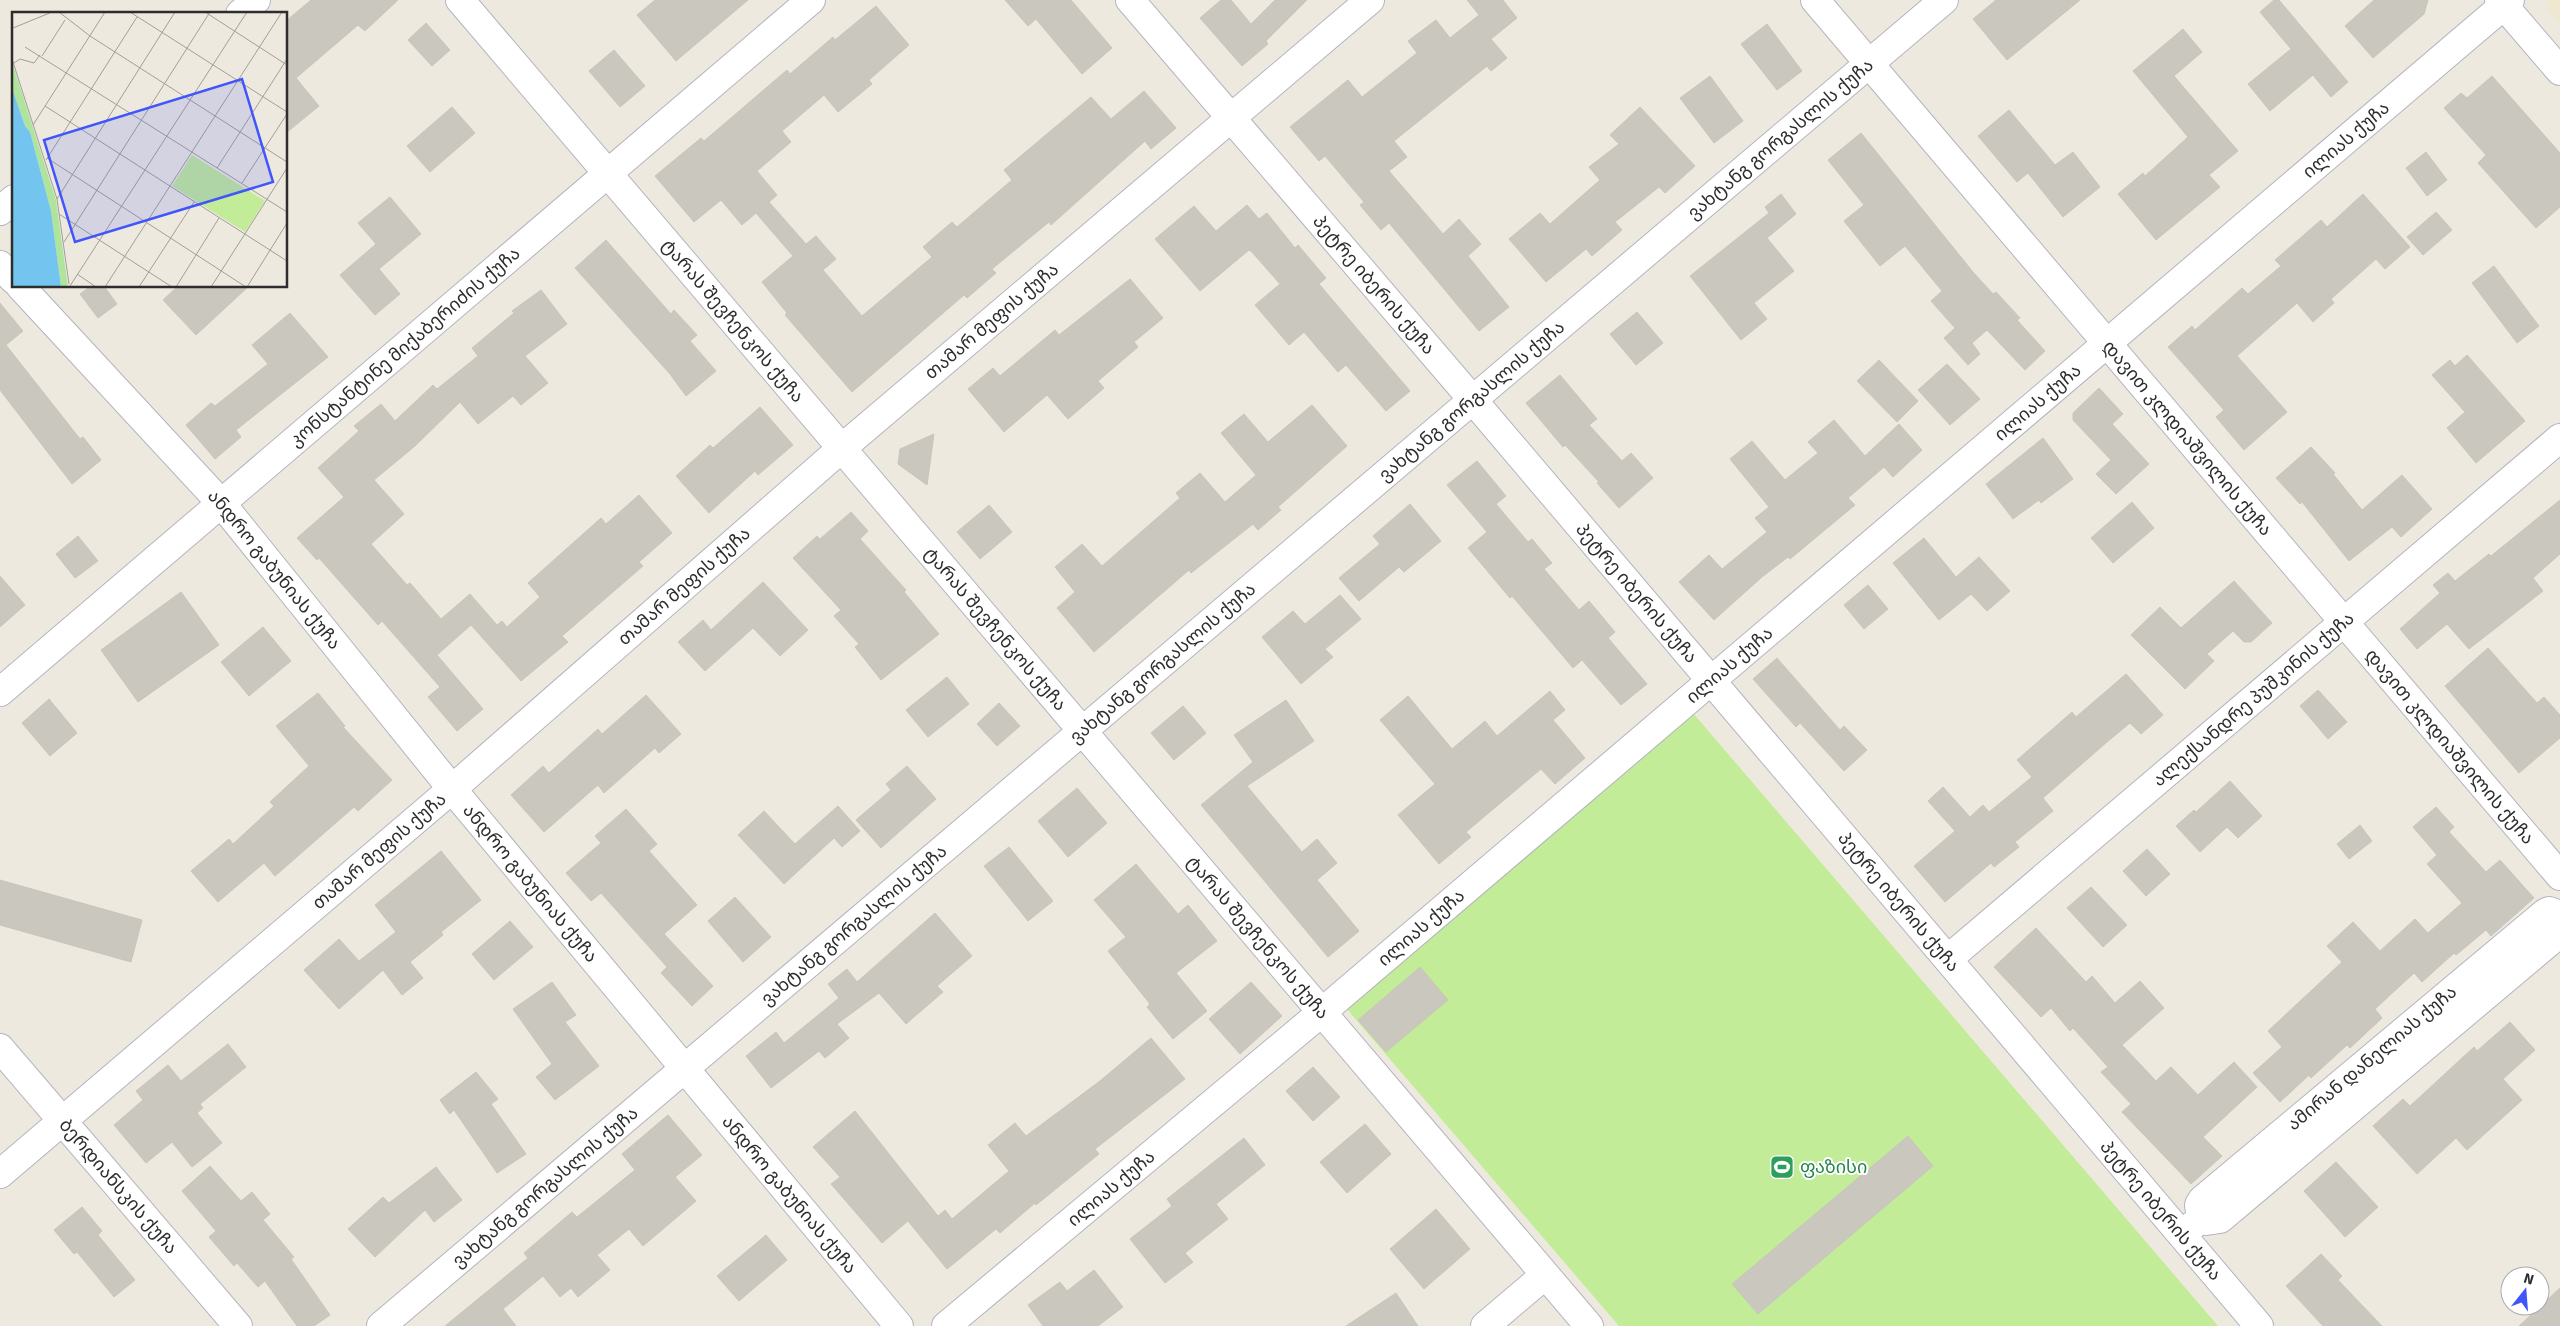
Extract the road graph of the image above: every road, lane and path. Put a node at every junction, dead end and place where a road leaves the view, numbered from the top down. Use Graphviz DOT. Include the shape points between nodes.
graph roads {
  1 [pos="256,0"];
  2 [pos="460,0"];
  3 [pos="810,0"];
  4 [pos="1130,0"];
  5 [pos="1370,0"];
  6 [pos="1815,0"];
  7 [pos="1944,0"];
  8 [pos="2504,2"];
  9 [pos="242,12"];
  10 [pos="1868,64"];
  11 [pos="2560,71"];
  12 [pos="1231,118"];
  13 [pos="608,173"];
  14 [pos="12,201"];
  15 [pos="0,210"];
  16 [pos="0,265"];
  17 [pos="12,278"];
  18 [pos="22,288"];
  19 [pos="2106,344"];
  20 [pos="1472,399"];
  21 [pos="2560,438"];
  22 [pos="842,448"];
  23 [pos="221,503"];
  24 [pos="2343,623"];
  25 [pos="1711,681"];
  26 [pos="0,692"];
  27 [pos="1081,730"];
  28 [pos="452,789"];
  29 [pos="2560,876"];
  30 [pos="2560,916"];
  31 [pos="2560,933"];
  32 [pos="1948,959"];
  33 [pos="1322,1012"];
  34 [pos="0,1048"];
  35 [pos="684,1068"];
  36 [pos="64,1122"];
  37 [pos="0,1174"];
  38 [pos="2191,1227"];
  39 [pos="1545,1275"];
  40 [pos="238,1326"];
  41 [pos="382,1326"];
  42 [pos="899,1326"];
  43 [pos="946,1326"];
  44 [pos="1485,1326"];
  45 [pos="1589,1326"];
  46 [pos="2259,1326"];
  1 -- 9 [label="street"];
  2 -- 13 [label="street, ტარას შევჩენკოს ქუჩა"];
  3 -- 13 [label="street, კონსტანტინე მიქაბერიძის ქუჩა"];
  4 -- 12 [label="street, პეტრე იბერის ქუჩა"];
  5 -- 12 [label="street, თამარ მეფის ქუჩა"];
  6 -- 10 [label="street, დავით კლდიაშვილის ქუჩა"];
  7 -- 10 [label="street, ვახტანგ გორგასლის ქუჩა"];
  8 -- 11 [label="street"];
  8 -- 19 [label="street, ილიას ქუჩა"];
  10 -- 19 [label="street, დავით კლდიაშვილის ქუჩა"];
  10 -- 20 [label="street, ვახტანგ გორგასლის ქუჩა"];
  12 -- 20 [label="street, პეტრე იბერის ქუჩა"];
  12 -- 22 [label="street, თამარ მეფის ქუჩა"];
  13 -- 22 [label="street, ტარას შევჩენკოს ქუჩა"];
  13 -- 23 [label="street, კონსტანტინე მიქაბერიძის ქუჩა"];
  14 -- 15 [label="street"];
  16 -- 17 [label="street"];
  18 -- 23 [label="street, ანდრო გაბუნიას ქუჩა"];
  19 -- 24 [label="street, დავით კლდიაშვილის ქუჩა"];
  19 -- 25 [label="street, ილიას ქუჩა"];
  20 -- 25 [label="street, პეტრე იბერის ქუჩა"];
  20 -- 27 [label="street, ვახტანგ გორგასლის ქუჩა"];
  21 -- 24 [label="street, ალექსანდრე პუშკინის ქუჩა"];
  22 -- 27 [label="street, ტარას შევჩენკოს ქუჩა"];
  22 -- 28 [label="street, თამარ მეფის ქუჩა"];
  23 -- 26 [label="street, კონსტანტინე მიქაბერიძის ქუჩა"];
  23 -- 28 [label="street, ანდრო გაბუნიას ქუჩა"];
  24 -- 29 [label="street, დავით კლდიაშვილის ქუჩა"];
  24 -- 32 [label="street, ალექსანდრე პუშკინის ქუჩა"];
  25 -- 32 [label="street, პეტრე იბერის ქუჩა"];
  25 -- 33 [label="street, ილიას ქუჩა"];
  27 -- 33 [label="street, ტარას შევჩენკოს ქუჩა"];
  27 -- 35 [label="street, ვახტანგ გორგასლის ქუჩა"];
  28 -- 35 [label="street, ანდრო გაბუნიას ქუჩა"];
  28 -- 36 [label="street, თამარ მეფის ქუჩა"];
  30 -- 38 [label="street, ამირან დანელიას ქუჩა" via="2553,912 2545,913 2202,1200"];
  31 -- 38 [label="street, ამირან დანელიას ქუჩა" via="2220,1219"];
  32 -- 38 [label="street, პეტრე იბერის ქუჩა"];
  33 -- 39 [label="street, ტარას შევჩენკოს ქუჩა"];
  33 -- 43 [label="street, ილიას ქუჩა"];
  34 -- 36 [label="street, ბერდიანსკის ქუჩა"];
  35 -- 41 [label="street, ვახტანგ გორგასლის ქუჩა"];
  35 -- 42 [label="street, ანდრო გაბუნიას ქუჩა"];
  36 -- 37 [label="street, თამარ მეფის ქუჩა"];
  36 -- 40 [label="street, ბერდიანსკის ქუჩა"];
  38 -- 46 [label="street, პეტრე იბერის ქუჩა"];
  39 -- 44 [label="street"];
  39 -- 45 [label="street, ტარას შევჩენკოს ქუჩა"];
}
